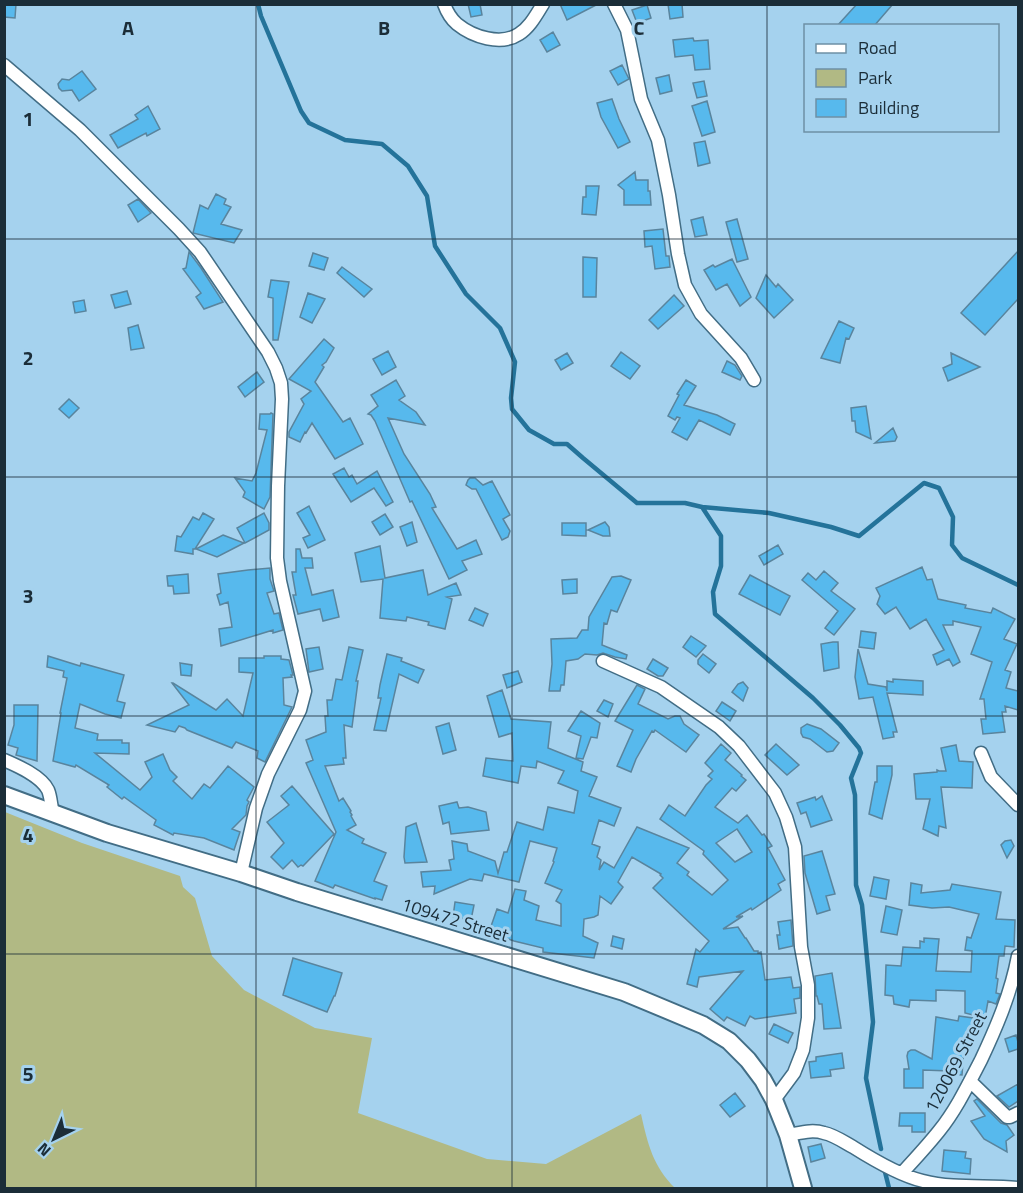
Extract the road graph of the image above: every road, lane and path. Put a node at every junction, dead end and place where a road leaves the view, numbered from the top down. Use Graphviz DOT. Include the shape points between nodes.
graph roads {
  1 [pos="444,4"];
  2 [pos="543,4"];
  3 [pos="614,4"];
  4 [pos="4,65"];
  5 [pos="754,380"];
  6 [pos="603,661"];
  7 [pos="981,753"];
  8 [pos="4,760"];
  9 [pos="4,795"];
  10 [pos="1018,805"];
  11 [pos="53,814"];
  12 [pos="241,873"];
  13 [pos="1018,964"];
  14 [pos="970,1081"];
  15 [pos="774,1100"];
  16 [pos="1018,1113"];
  17 [pos="788,1135"];
  18 [pos="902,1173"];
  19 [pos="803,1188"];
  20 [pos="1018,1188"];
  1 -- 2 [label="street" via="456,23 473,34 507,40 531,24"];
  3 -- 5 [label="street" via="627,30 641,99 658,140 685,285 701,314 741,358"];
  4 -- 12 [label="street" via="109,157 180,229 268,352 279,376 282,399 277,558 305,691 256,808"];
  6 -- 15 [label="street" via="661,687 719,727 775,792 786,816 795,847 808,1018 803,1050 794,1073"];
  7 -- 10 [label="street" via="991,777"];
  8 -- 11 [label="street" via="28,771 44,785"];
  9 -- 11 [label="street, 109472 Street"];
  11 -- 12 [label="street, 109472 Street"];
  12 -- 15 [label="street, 109472 Street" via="624,992 676,1012 729,1041 748,1060"];
  13 -- 14 [label="street, 120069 Street" via="1002,1014"];
  14 -- 16 [label="street" via="1007,1117"];
  14 -- 18 [label="street, 120069 Street" via="939,1130"];
  15 -- 17 [label="street, 109472 Street"];
  17 -- 18 [label="street" via="825,1133"];
  17 -- 19 [label="street, 109472 Street"];
  18 -- 20 [label="street" via="936,1184"];
}
